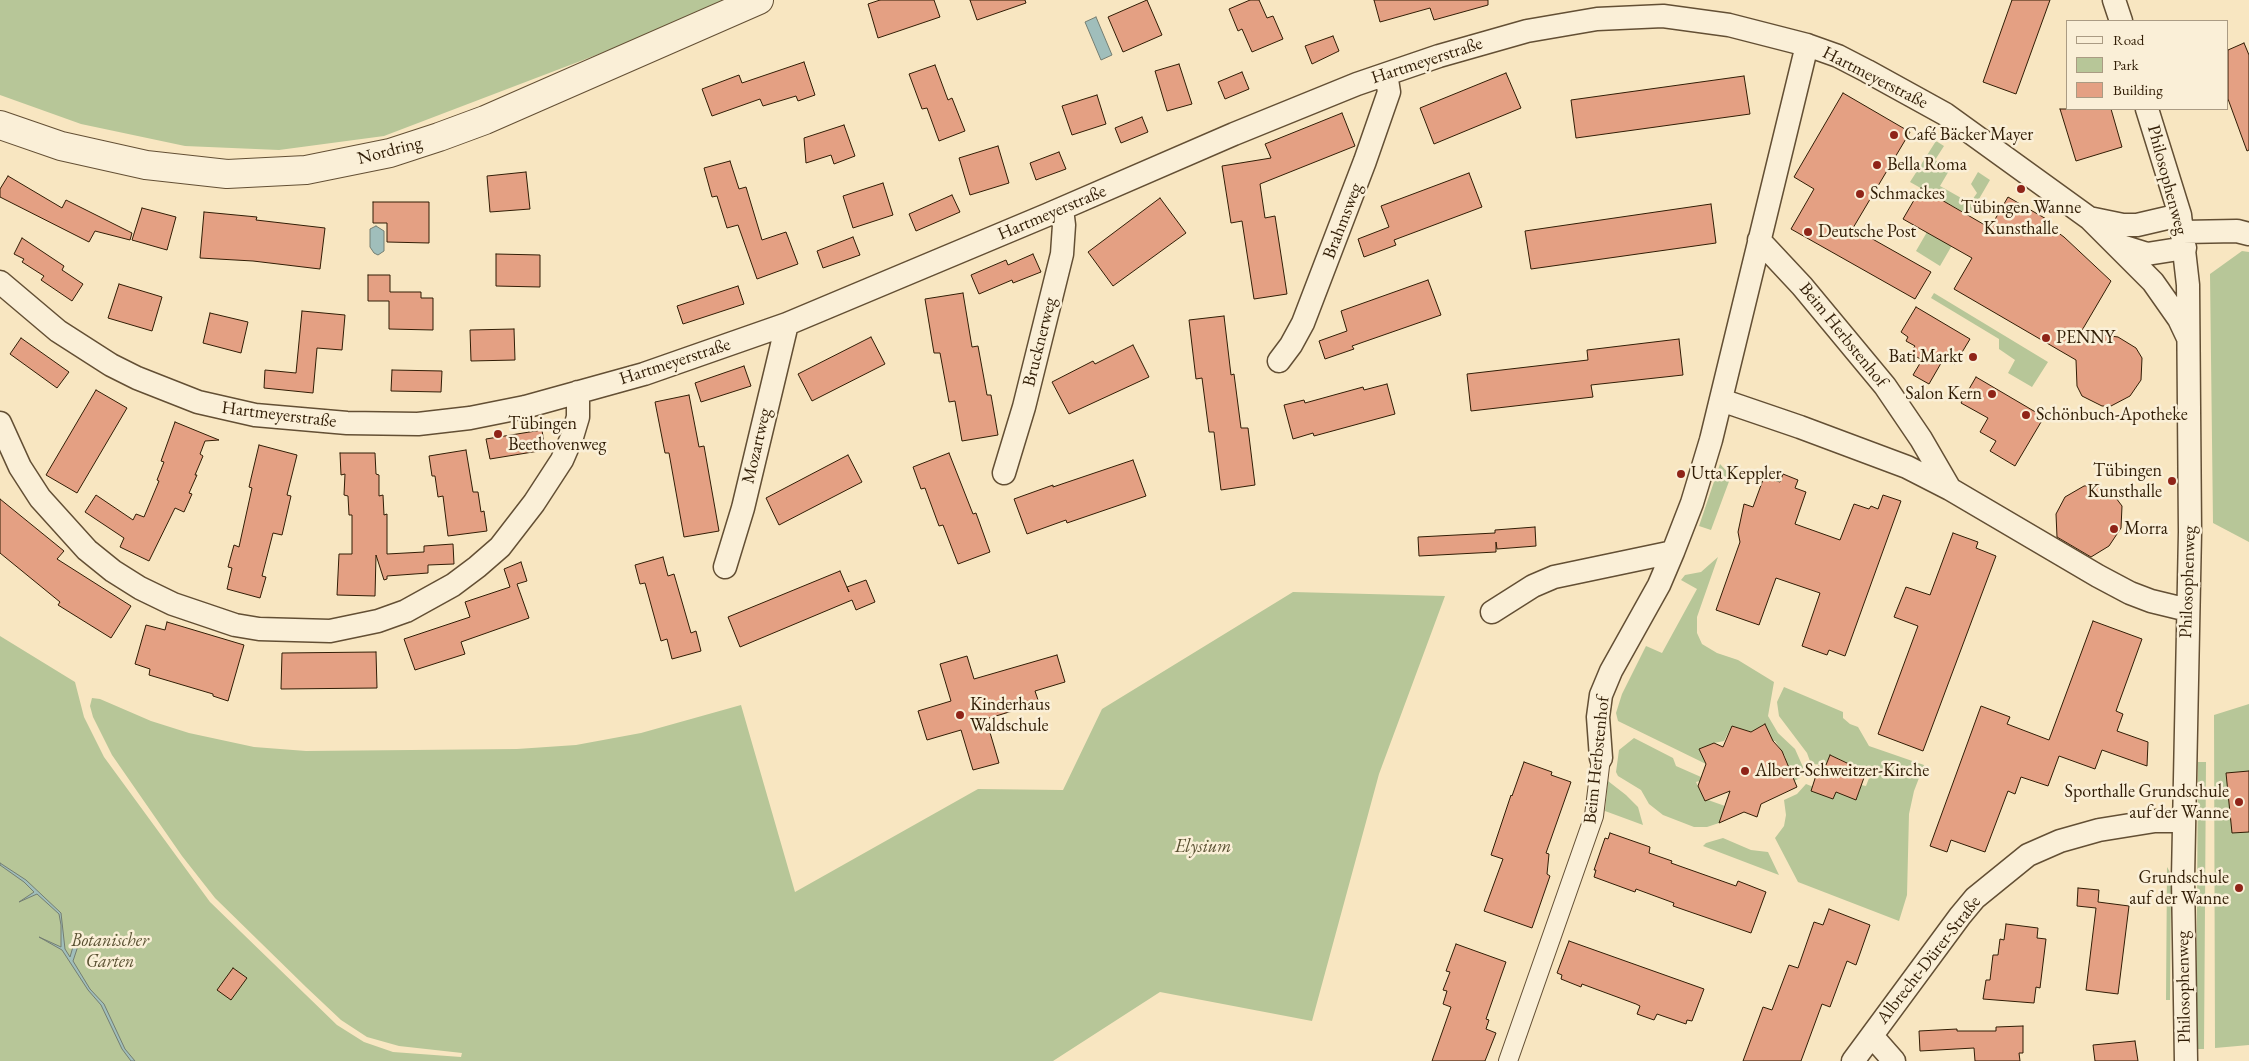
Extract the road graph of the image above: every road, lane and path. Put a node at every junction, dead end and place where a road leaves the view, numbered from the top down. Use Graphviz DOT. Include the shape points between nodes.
graph roads {
  1 [pos="759,0"];
  2 [pos="2114,0"];
  3 [pos="2121,20"];
  4 [pos="1807,45"];
  5 [pos="1386,74"];
  6 [pos="2147,110"];
  7 [pos="0,126"];
  8 [pos="1062,209"];
  9 [pos="2088,218"];
  10 [pos="2183,232"];
  11 [pos="2249,234"];
  12 [pos="1759,240"];
  13 [pos="2115,244"];
  14 [pos="0,282"];
  15 [pos="787,324"];
  16 [pos="2188,338"];
  17 [pos="1279,361"];
  18 [pos="578,392"];
  19 [pos="1721,400"];
  20 [pos="0,424"];
  21 [pos="1004,473"];
  22 [pos="1950,489"];
  23 [pos="1673,552"];
  24 [pos="725,567"];
  25 [pos="2188,610"];
  26 [pos="1492,612"];
  27 [pos="1601,758"];
  28 [pos="2184,821"];
  29 [pos="1872,1036"];
  30 [pos="1508,1061"];
  31 [pos="1853,1061"];
  32 [pos="1894,1061"];
  33 [pos="2186,1061"];
  1 -- 7 [label="street, Nordring" via="485,120 390,153 306,170 227,174 146,165 61,146"];
  2 -- 3 [label="street"];
  4 -- 5 [label="street, Hartmeyerstraße" via="1729,24 1636,16 1527,31"];
  4 -- 9 [label="street, Hartmeyerstraße" via="1867,70 1945,114"];
  4 -- 12 [label="street, Beim Herbstenhof"];
  5 -- 8 [label="street, Hartmeyerstraße" via="1242,130"];
  5 -- 17 [label="street, Brahmsweg" via="1390,92 1360,176 1303,323"];
  6 -- 10 [label="street, Philosophenweg"];
  8 -- 15 [label="street, Hartmeyerstraße"];
  8 -- 21 [label="street, Brucknerweg" via="1062,254"];
  9 -- 10 [label="street, Hartmeyerstraße"];
  9 -- 13 [label="street, Hartmeyerstraße"];
  10 -- 11 [label="street" via="2236,231"];
  10 -- 13 [label="street, Hartmeyerstraße" via="2147,254"];
  10 -- 16 [label="street, Philosophenweg"];
  12 -- 19 [label="street, Beim Herbstenhof"];
  12 -- 22 [label="street, Beim Herbstenhof" via="1885,386"];
  13 -- 16 [label="street, Hartmeyerstraße" via="2153,282"];
  14 -- 18 [label="street, Hartmeyerstraße" via="58,331 111,365 198,402 236,412 348,423 418,424 487,415"];
  15 -- 18 [label="street, Hartmeyerstraße" via="644,374"];
  15 -- 24 [label="street, Mozartweg" via="743,508"];
  16 -- 25 [label="street, Philosophenweg"];
  18 -- 20 [label="street" via="578,417 562,460 500,547 454,585 414,607 378,620 330,631 234,625 173,604 140,588 87,550 40,498 20,467"];
  19 -- 22 [label="street, Beim Herbstenhof" via="1862,449"];
  19 -- 23 [label="street, Beim Herbstenhof" via="1692,503"];
  22 -- 25 [label="street, Beim Herbstenhof" via="2130,593"];
  23 -- 26 [label="street" via="1554,577"];
  23 -- 27 [label="street, Beim Herbstenhof" via="1601,695 1598,717"];
  25 -- 28 [label="street, Philosophenweg"];
  27 -- 30 [label="street, Beim Herbstenhof" via="1594,816"];
  28 -- 29 [label="street, Albrecht-Dürer-Straße" via="2155,821 2099,830 2060,841 2028,855 1970,904"];
  28 -- 33 [label="street, Philosophenweg"];
  29 -- 31 [label="street, Albrecht-Dürer-Straße"];
  29 -- 32 [label="street"];
}
